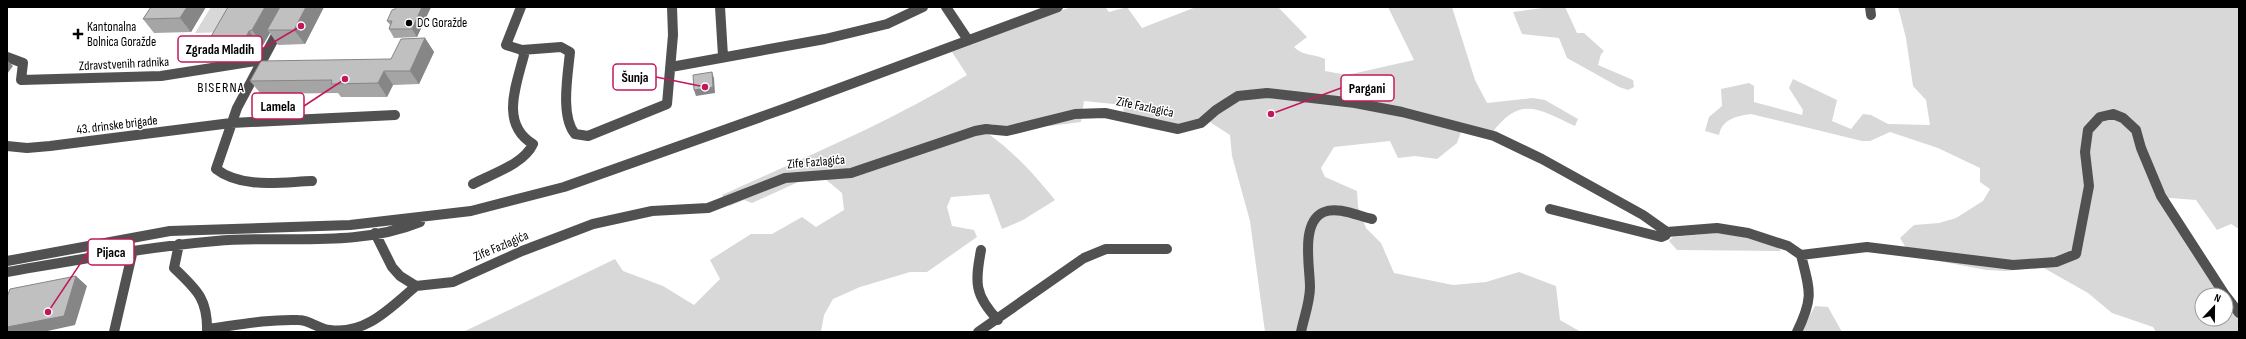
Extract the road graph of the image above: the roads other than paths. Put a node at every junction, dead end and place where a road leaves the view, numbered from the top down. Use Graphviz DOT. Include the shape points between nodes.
graph roads {
  1 [pos="291,7"];
  2 [pos="521,7"];
  3 [pos="672,7"];
  4 [pos="720,7"];
  5 [pos="923,7"];
  6 [pos="946,7"];
  7 [pos="1058,7"];
  8 [pos="968,40"];
  9 [pos="522,50"];
  10 [pos="723,56"];
  11 [pos="7,57"];
  12 [pos="262,60"];
  13 [pos="671,67"];
  14 [pos="395,115"];
  15 [pos="231,123"];
  16 [pos="7,146"];
  17 [pos="312,181"];
  18 [pos="473,184"];
  19 [pos="1550,209"];
  20 [pos="433,217"];
  21 [pos="1372,219"];
  22 [pos="1667,232"];
  23 [pos="375,233"];
  24 [pos="179,244"];
  25 [pos="1167,249"];
  26 [pos="133,250"];
  27 [pos="981,250"];
  28 [pos="1801,255"];
  29 [pos="7,261"];
  30 [pos="7,272"];
  31 [pos="416,286"];
  32 [pos="2220,287"];
  33 [pos="998,320"];
  34 [pos="207,331"];
  35 [pos="114,332"];
  36 [pos="978,332"];
  37 [pos="1301,332"];
  38 [pos="1797,332"];
  1 -- 12 [label="street"];
  2 -- 9 [label="street" via="506,45"];
  3 -- 13 [label="street"];
  4 -- 10 [label="street"];
  5 -- 10 [label="street" via="887,24 825,39"];
  6 -- 8 [label="street"];
  7 -- 8 [label="street"];
  8 -- 20 [label="street" via="793,106 564,187 471,211"];
  9 -- 13 [label="street" via="561,47 570,52 567,120 578,136 598,133 667,104"];
  9 -- 18 [label="street" via="524,55 515,99 514,122 517,132 533,144 530,151 519,160"];
  10 -- 13 [label="street"];
  11 -- 12 [label="street, Zdravstvenih radnika" via="22,63 22,80 161,76"];
  12 -- 15 [label="street"];
  14 -- 15 [label="street, 43. drinske brigade"];
  15 -- 16 [label="street, 43. drinske brigade" via="50,146"];
  15 -- 17 [label="street" via="216,169 222,175 236,180"];
  19 -- 22 [label="street" via="1661,237"];
  20 -- 23 [label="street" via="400,230"];
  20 -- 29 [label="street" via="350,225 170,231 118,238"];
  21 -- 37 [label="street" via="1332,211 1323,212 1314,220 1307,261 1310,287"];
  22 -- 28 [label="street" via="1718,228 1748,233 1788,246"];
  22 -- 31 [label="street, Zife Fazlagića" via="1643,215 1542,159 1494,136 1378,106 1267,93 1238,96 1201,123 1178,129 1104,113 1075,114 1007,131 986,129 851,174 785,178 708,208 652,211 593,224 522,251 453,282"];
  23 -- 24 [label="street" via="340,238"];
  23 -- 31 [label="street" via="392,267 400,276"];
  24 -- 26 [label="street"];
  24 -- 34 [label="street" via="174,268 193,283 207,305"];
  25 -- 33 [label="street" via="1106,249 1084,258 1032,293"];
  26 -- 30 [label="street"];
  26 -- 35 [label="street"];
  27 -- 33 [label="street" via="977,295 982,306"];
  28 -- 32 [label="street" via="1867,247 2013,265 2056,262 2076,254 2089,186 2085,152 2088,130 2100,117 2113,114 2127,120 2136,130 2161,196"];
  28 -- 38 [label="street" via="1810,290 1807,311"];
  31 -- 34 [label="street" via="373,322 350,331 327,330 301,320 275,320"];
  33 -- 36 [label="street"];
}
